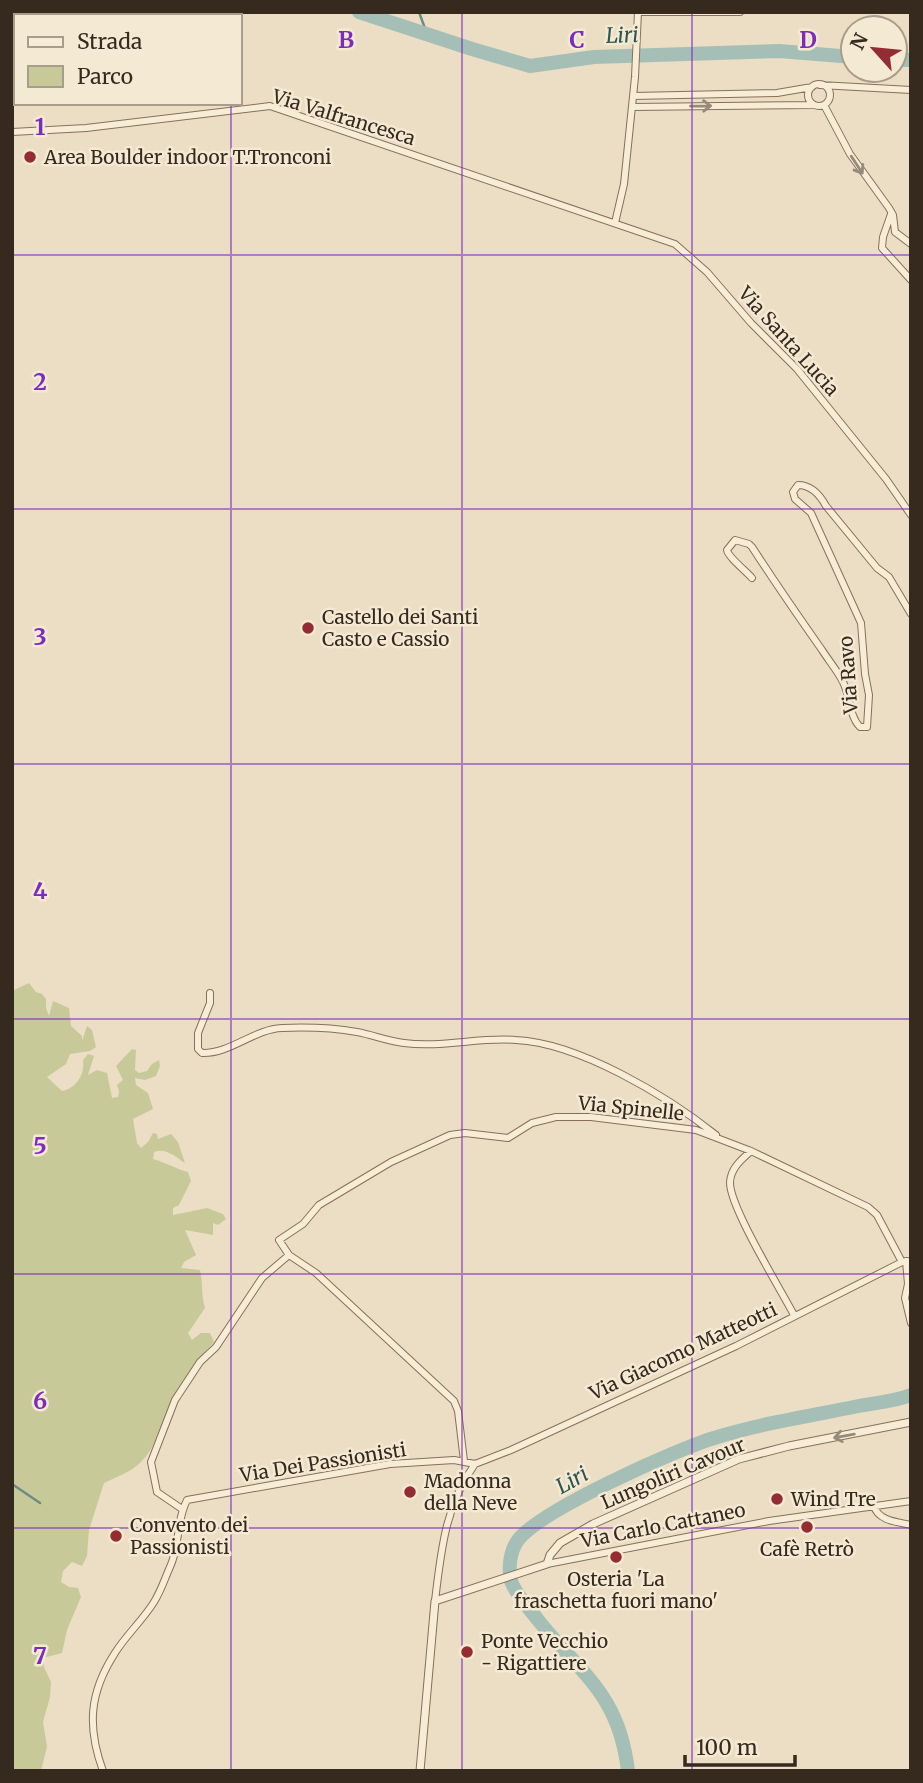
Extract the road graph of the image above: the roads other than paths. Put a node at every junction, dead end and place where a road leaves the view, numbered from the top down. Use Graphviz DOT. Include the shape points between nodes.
graph roads {
  1 [pos="638,12"];
  2 [pos="740,12"];
  3 [pos="816,86"];
  4 [pos="911,90"];
  5 [pos="634,96"];
  6 [pos="814,105"];
  7 [pos="824,105"];
  8 [pos="632,107"];
  9 [pos="12,132"];
  10 [pos="891,213"];
  11 [pos="615,223"];
  12 [pos="911,244"];
  13 [pos="911,280"];
  14 [pos="911,515"];
  15 [pos="752,578"];
  16 [pos="911,614"];
  17 [pos="210,993"];
  18 [pos="720,1138"];
  19 [pos="751,1151"];
  20 [pos="289,1255"];
  21 [pos="906,1261"];
  22 [pos="794,1315"];
  23 [pos="911,1323"];
  24 [pos="911,1422"];
  25 [pos="464,1461"];
  26 [pos="475,1464"];
  27 [pos="911,1501"];
  28 [pos="874,1506"];
  29 [pos="182,1509"];
  30 [pos="911,1525"];
  31 [pos="543,1565"];
  32 [pos="435,1601"];
  33 [pos="103,1771"];
  34 [pos="420,1771"];
  1 -- 2 [label="street"];
  1 -- 5 [label="street"];
  3 -- 4 [label="street"];
  3 -- 5 [label="street" via="777,93"];
  3 -- 6 [label="street" via="808,97"];
  3 -- 7 [label="street" via="830,93"];
  5 -- 8 [label="street"];
  6 -- 7 [label="street"];
  8 -- 6 [label="street, one-way"];
  7 -- 10 [label="street, one-way" via="850,154"];
  8 -- 11 [label="street"];
  9 -- 11 [label="street, Via Valfrancesca" via="270,106"];
  10 -- 12 [label="street" via="895,232"];
  10 -- 13 [label="street" via="882,248"];
  11 -- 14 [label="street, Via Santa Lucia" via="675,244 707,272 797,369"];
  15 -- 16 [label="street, Via Ravo" via="728,555 726,550 735,540 754,550 835,665 860,727 867,727 869,695 861,623 811,513 795,499 798,485 820,496 889,577"];
  17 -- 18 [label="street" via="198,1033 202,1053 281,1028 356,1032 405,1043 538,1042 610,1069"];
  18 -- 19 [label="street, Via Spinelle"];
  18 -- 20 [label="street, Via Spinelle" via="696,1130 575,1116 538,1120 508,1138 450,1135 391,1162 319,1205 303,1224 279,1240"];
  19 -- 21 [label="street, Via Spinelle" via="869,1207"];
  19 -- 22 [label="street" via="734,1169 733,1195"];
  20 -- 25 [label="street" via="316,1273 454,1401"];
  20 -- 29 [label="street" via="262,1278 176,1400 151,1462 157,1492"];
  21 -- 22 [label="street, Via Giacomo Matteotti"];
  21 -- 23 [label="street" via="905,1298"];
  22 -- 26 [label="street, Via Giacomo Matteotti" via="736,1346"];
  24 -- 31 [label="street, Lungoliri Cavour, one-way" via="738,1459 593,1524 560,1543"];
  25 -- 26 [label="street, Via Dei Passionisti"];
  25 -- 29 [label="street, Via Dei Passionisti" via="390,1464 187,1500"];
  26 -- 32 [label="street" via="453,1500"];
  27 -- 28 [label="street, Via Carlo Cattaneo"];
  28 -- 30 [label="street" via="881,1516"];
  28 -- 31 [label="street, Via Carlo Cattaneo" via="769,1521"];
  29 -- 33 [label="street" via="173,1560 154,1601 115,1652 98,1686 91,1718"];
  31 -- 32 [label="street"];
  32 -- 34 [label="street"];
}
